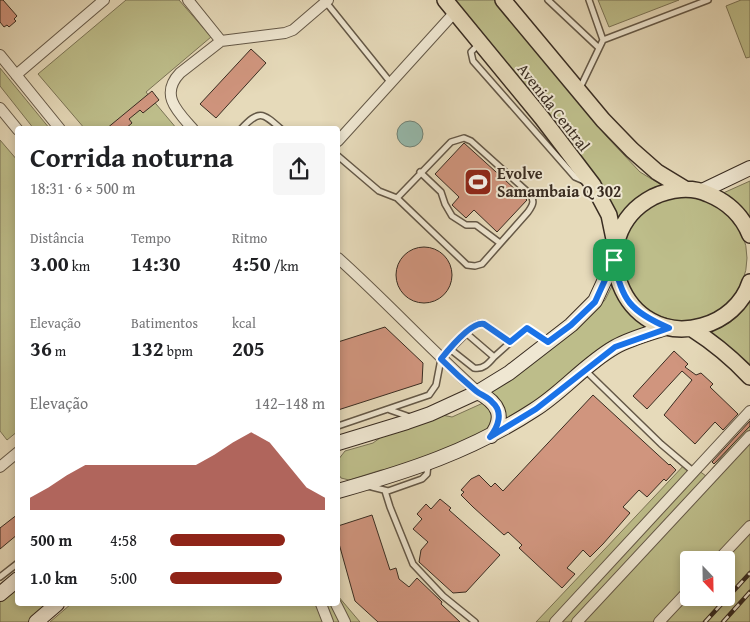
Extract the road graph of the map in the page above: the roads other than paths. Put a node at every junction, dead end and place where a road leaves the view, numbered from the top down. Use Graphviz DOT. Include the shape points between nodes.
graph roads {
  1 [pos="104,0"];
  2 [pos="188,0"];
  3 [pos="445,0"];
  4 [pos="503,0"];
  5 [pos="548,0"];
  6 [pos="589,0"];
  7 [pos="708,0"];
  8 [pos="326,1"];
  9 [pos="455,12"];
  10 [pos="604,40"];
  11 [pos="221,41"];
  12 [pos="599,48"];
  13 [pos="0,55"];
  14 [pos="16,75"];
  15 [pos="391,83"];
  16 [pos="579,91"];
  17 [pos="0,108"];
  18 [pos="15,126"];
  19 [pos="58,126"];
  20 [pos="190,126"];
  21 [pos="244,126"];
  22 [pos="278,126"];
  23 [pos="340,138"];
  24 [pos="340,158"];
  25 [pos="750,168"];
  26 [pos="420,172"];
  27 [pos="685,189"];
  28 [pos="702,191"];
  29 [pos="397,198"];
  30 [pos="750,235"];
  31 [pos="500,244"];
  32 [pos="615,253"];
  33 [pos="340,260"];
  34 [pos="750,282"];
  35 [pos="669,328"];
  36 [pos="692,329"];
  37 [pos="466,333"];
  38 [pos="510,342"];
  39 [pos="548,342"];
  40 [pos="450,348"];
  41 [pos="494,357"];
  42 [pos="441,359"];
  43 [pos="585,370"];
  44 [pos="750,377"];
  45 [pos="478,392"];
  46 [pos="389,410"];
  47 [pos="750,411"];
  48 [pos="416,419"];
  49 [pos="340,425"];
  50 [pos="750,436"];
  51 [pos="490,437"];
  52 [pos="340,442"];
  53 [pos="15,454"];
  54 [pos="428,463"];
  55 [pos="0,467"];
  56 [pos="694,472"];
  57 [pos="360,484"];
  58 [pos="340,488"];
  59 [pos="385,490"];
  60 [pos="750,526"];
  61 [pos="726,551"];
  62 [pos="15,564"];
  63 [pos="0,577"];
  64 [pos="15,582"];
  65 [pos="0,594"];
  66 [pos="680,600"];
  67 [pos="55,606"];
  68 [pos="322,606"];
  69 [pos="337,606"];
  70 [pos="36,622"];
  71 [pos="328,622"];
  72 [pos="345,622"];
  73 [pos="475,622"];
  74 [pos="556,622"];
  75 [pos="577,622"];
  76 [pos="659,622"];
  1 -- 14 [label="street"];
  2 -- 11 [label="street"];
  3 -- 9 [label="main road, Avenida Central"];
  4 -- 16 [label="main road, Avenida Central"];
  5 -- 12 [label="lane"];
  6 -- 10 [label="lane"];
  7 -- 10 [label="lane"];
  8 -- 11 [label="street" via="293,30"];
  8 -- 15 [label="lane"];
  9 -- 15 [label="street"];
  9 -- 32 [label="main road, Avenida Central" via="593,185 609,215"];
  10 -- 12 [label="lane"];
  11 -- 20 [label="street" via="175,78 170,94 176,110"];
  12 -- 16 [label="lane"];
  13 -- 14 [label="street"];
  14 -- 19 [label="street"];
  15 -- 23 [label="street"];
  16 -- 27 [label="main road, Avenida Central" via="632,150 657,172"];
  17 -- 18 [label="street"];
  21 -- 22 [label="lane" via="259,115 266,116"];
  24 -- 29 [label="lane" via="379,191"];
  25 -- 28 [label="main road"];
  26 -- 29 [label="lane"];
  26 -- 31 [label="lane" via="441,192 452,216 466,225 476,225"];
  26 -- 31 [label="lane" via="452,142 464,138 530,194 533,204"];
  27 -- 28 [label="main road"];
  27 -- 32 [label="main road" via="663,192 643,203 621,229"];
  28 -- 30 [label="main road" via="734,209"];
  29 -- 31 [label="lane" via="467,264 482,264"];
  32 -- 35 [label="main road, Avenida Central" via="618,283 630,303 647,319"];
  32 -- 39 [label="main road" via="595,302"];
  33 -- 42 [label="street"];
  34 -- 36 [label="main road" via="734,309 714,322"];
  35 -- 36 [label="main road"];
  35 -- 43 [label="main road" via="615,347"];
  36 -- 44 [label="main road" via="716,344"];
  37 -- 38 [label="lane" via="480,323"];
  37 -- 40 [label="lane"];
  37 -- 41 [label="lane"];
  38 -- 39 [label="lane" via="527,328"];
  38 -- 41 [label="lane"];
  39 -- 45 [label="main road" via="509,373"];
  40 -- 41 [label="lane" via="478,369"];
  40 -- 42 [label="lane"];
  42 -- 45 [label="street"];
  42 -- 46 [label="lane" via="436,385 429,395"];
  43 -- 51 [label="main road" via="536,409"];
  43 -- 56 [label="lane"];
  45 -- 48 [label="main road"];
  45 -- 51 [label="main road" via="497,408 499,421"];
  46 -- 48 [label="lane"];
  46 -- 49 [label="lane"];
  47 -- 56 [label="street"];
  48 -- 52 [label="main road"];
  50 -- 75 [label="street"];
  51 -- 54 [label="main road"];
  53 -- 55 [label="street"];
  54 -- 57 [label="main road"];
  54 -- 59 [label="lane" via="427,474 422,479"];
  56 -- 74 [label="street"];
  57 -- 58 [label="main road"];
  57 -- 59 [label="lane"];
  59 -- 73 [label="lane" via="413,564 443,596"];
  60 -- 61 [label="street"];
  62 -- 63 [label="lane"];
  64 -- 65 [label="main road"];
  66 -- 76 [label="street"];
  67 -- 70 [label="main road"];
  68 -- 71 [label="street"];
  69 -- 72 [label="street"];
}
